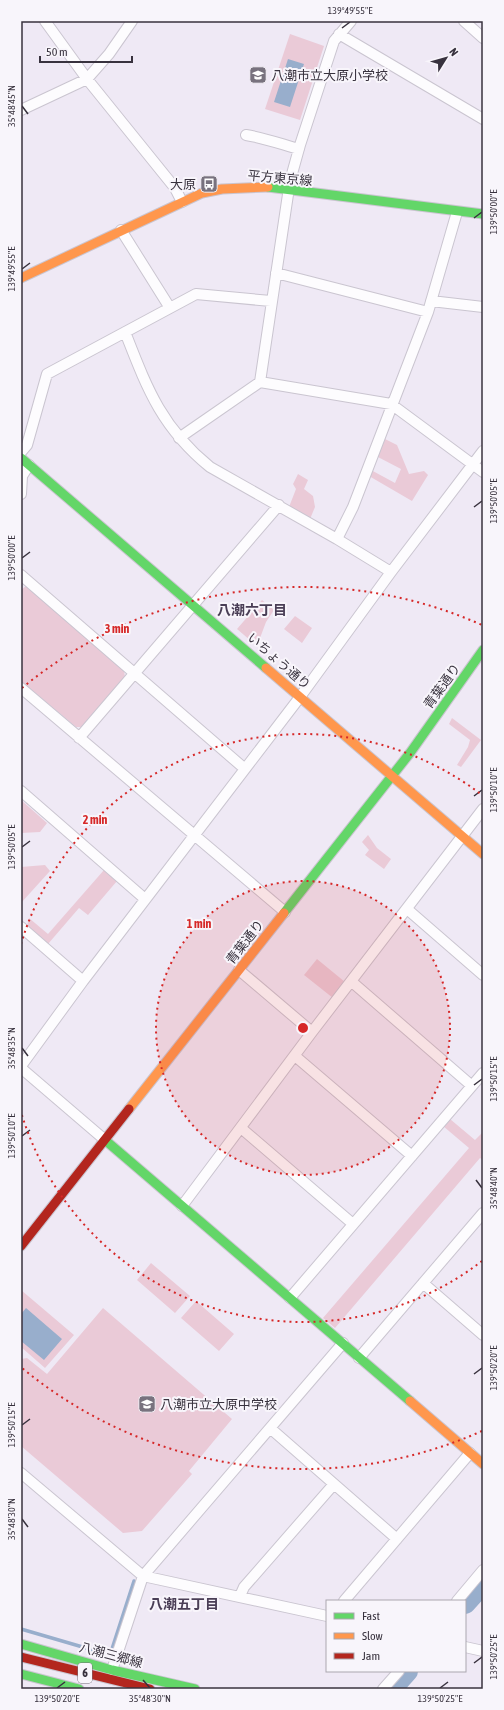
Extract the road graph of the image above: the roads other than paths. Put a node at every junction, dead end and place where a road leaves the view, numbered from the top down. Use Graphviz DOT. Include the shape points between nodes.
graph roads {
  1 [pos="45,21"];
  2 [pos="132,21"];
  3 [pos="351,21"];
  4 [pos="464,21"];
  5 [pos="339,34"];
  6 [pos="483,38"];
  7 [pos="87,79"];
  8 [pos="21,110"];
  9 [pos="482,116"];
  10 [pos="246,135"];
  11 [pos="299,149"];
  12 [pos="288,191"];
  13 [pos="182,202"];
  14 [pos="457,212"];
  15 [pos="483,214"];
  16 [pos="121,230"];
  17 [pos="276,273"];
  18 [pos="21,278"];
  19 [pos="271,301"];
  20 [pos="432,301"];
  21 [pos="483,307"];
  22 [pos="170,308"];
  23 [pos="428,312"];
  24 [pos="125,332"];
  25 [pos="260,382"];
  26 [pos="392,404"];
  27 [pos="180,438"];
  28 [pos="483,451"];
  29 [pos="21,452"];
  30 [pos="21,458"];
  31 [pos="29,465"];
  32 [pos="473,465"];
  33 [pos="483,472"];
  34 [pos="21,494"];
  35 [pos="279,505"];
  36 [pos="337,538"];
  37 [pos="391,572"];
  38 [pos="21,575"];
  39 [pos="193,605"];
  40 [pos="483,650"];
  41 [pos="135,674"];
  42 [pos="21,688"];
  43 [pos="300,697"];
  44 [pos="80,738"];
  45 [pos="245,769"];
  46 [pos="392,776"];
  47 [pos="21,791"];
  48 [pos="483,809"];
  49 [pos="194,835"];
  50 [pos="462,837"];
  51 [pos="483,854"];
  52 [pos="146,899"];
  53 [pos="407,910"];
  54 [pos="285,912"];
  55 [pos="21,927"];
  56 [pos="239,970"];
  57 [pos="483,975"];
  58 [pos="83,981"];
  59 [pos="352,982"];
  60 [pos="312,1032"];
  61 [pos="295,1056"];
  62 [pos="21,1067"];
  63 [pos="483,1073"];
  64 [pos="472,1086"];
  65 [pos="241,1128"];
  66 [pos="105,1140"];
  67 [pos="412,1156"];
  68 [pos="182,1206"];
  69 [pos="482,1215"];
  70 [pos="353,1224"];
  71 [pos="21,1246"];
  72 [pos="422,1283"];
  73 [pos="290,1298"];
  74 [pos="483,1335"];
  75 [pos="342,1343"];
  76 [pos="359,1358"];
  77 [pos="270,1428"];
  78 [pos="470,1452"];
  79 [pos="483,1464"];
  80 [pos="21,1472"];
  81 [pos="334,1484"];
  82 [pos="397,1539"];
  83 [pos="483,1570"];
  84 [pos="143,1576"];
  85 [pos="240,1596"];
  86 [pos="345,1600"];
  87 [pos="458,1600"];
  88 [pos="326,1616"];
  89 [pos="21,1644"];
  90 [pos="466,1647"];
  91 [pos="483,1651"];
  92 [pos="21,1657"];
  93 [pos="112,1670"];
  94 [pos="398,1672"];
  95 [pos="21,1674"];
  96 [pos="385,1687"];
  97 [pos="79,1689"];
  98 [pos="150,1689"];
  99 [pos="195,1689"];
  1 -- 7 [label="street"];
  2 -- 7 [label="street" via="109,54"];
  3 -- 5 [label="street"];
  4 -- 6 [label="street"];
  5 -- 9 [label="street"];
  5 -- 11 [label="street" via="334,41"];
  7 -- 8 [label="street"];
  7 -- 13 [label="street" via="166,176"];
  10 -- 11 [label="street"];
  11 -- 12 [label="street"];
  12 -- 13 [label="main road, 平方東京線" via="265,188 222,189"];
  12 -- 14 [label="main road, 平方東京線"];
  12 -- 17 [label="street"];
  13 -- 16 [label="main road, 平方東京線"];
  14 -- 15 [label="main road, 平方東京線"];
  14 -- 20 [label="street"];
  16 -- 18 [label="main road, 平方東京線"];
  16 -- 22 [label="street"];
  17 -- 19 [label="street"];
  17 -- 23 [label="street"];
  19 -- 22 [label="street" via="196,294"];
  19 -- 25 [label="street"];
  20 -- 21 [label="street"];
  20 -- 23 [label="street"];
  22 -- 24 [label="street"];
  23 -- 26 [label="street"];
  24 -- 27 [label="street" via="160,413"];
  24 -- 29 [label="street" via="47,374 27,445"];
  25 -- 26 [label="street"];
  25 -- 27 [label="street"];
  26 -- 32 [label="street"];
  26 -- 36 [label="street" via="353,507"];
  27 -- 35 [label="street" via="210,467"];
  28 -- 32 [label="street"];
  30 -- 31 [label="main road, いちょう通り"];
  31 -- 34 [label="street" via="22,476"];
  31 -- 39 [label="main road, いちょう通り"];
  32 -- 33 [label="street"];
  32 -- 37 [label="street"];
  35 -- 36 [label="street"];
  35 -- 39 [label="street"];
  36 -- 37 [label="street"];
  37 -- 43 [label="street"];
  38 -- 41 [label="street"];
  39 -- 41 [label="street"];
  39 -- 43 [label="main road, いちょう通り"];
  40 -- 46 [label="main road, 青葉通り"];
  41 -- 44 [label="street"];
  41 -- 45 [label="street"];
  42 -- 44 [label="street"];
  43 -- 45 [label="street"];
  43 -- 46 [label="main road, いちょう通り"];
  44 -- 49 [label="street"];
  45 -- 49 [label="street"];
  46 -- 50 [label="main road, いちょう通り"];
  46 -- 54 [label="main road, 青葉通り"];
  47 -- 52 [label="street"];
  48 -- 50 [label="street"];
  49 -- 52 [label="street"];
  49 -- 54 [label="street"];
  50 -- 51 [label="main road, いちょう通り"];
  50 -- 53 [label="street"];
  52 -- 58 [label="street"];
  53 -- 57 [label="street"];
  53 -- 59 [label="street"];
  54 -- 56 [label="main road, 青葉通り"];
  55 -- 58 [label="street"];
  56 -- 60 [label="street"];
  56 -- 66 [label="main road, 青葉通り"];
  58 -- 62 [label="street"];
  59 -- 60 [label="street"];
  59 -- 64 [label="street"];
  60 -- 61 [label="street"];
  61 -- 65 [label="street"];
  61 -- 67 [label="street"];
  62 -- 66 [label="street"];
  63 -- 64 [label="street"];
  64 -- 67 [label="street"];
  65 -- 68 [label="street"];
  65 -- 70 [label="street"];
  66 -- 68 [label="main road"];
  66 -- 71 [label="main road, 青葉通り"];
  67 -- 70 [label="street"];
  68 -- 73 [label="main road"];
  69 -- 72 [label="street"];
  70 -- 73 [label="street"];
  72 -- 74 [label="street"];
  72 -- 76 [label="street"];
  73 -- 75 [label="main road"];
  75 -- 76 [label="main road"];
  75 -- 77 [label="street"];
  76 -- 78 [label="main road"];
  77 -- 81 [label="street"];
  77 -- 84 [label="street"];
  78 -- 79 [label="main road"];
  78 -- 82 [label="street"];
  80 -- 84 [label="street"];
  81 -- 82 [label="street"];
  81 -- 85 [label="street" via="244,1587"];
  82 -- 86 [label="street"];
  83 -- 87 [label="street"];
  84 -- 85 [label="street"];
  84 -- 93 [label="street"];
  85 -- 88 [label="street"];
  89 -- 93 [label="main road, 八潮三郷線"];
  90 -- 91 [label="street"];
  92 -- 98 [label="main road, 6"];
  93 -- 99 [label="main road, 八潮三郷線"];
  94 -- 96 [label="street"];
  95 -- 97 [label="main road, 6"];
}
